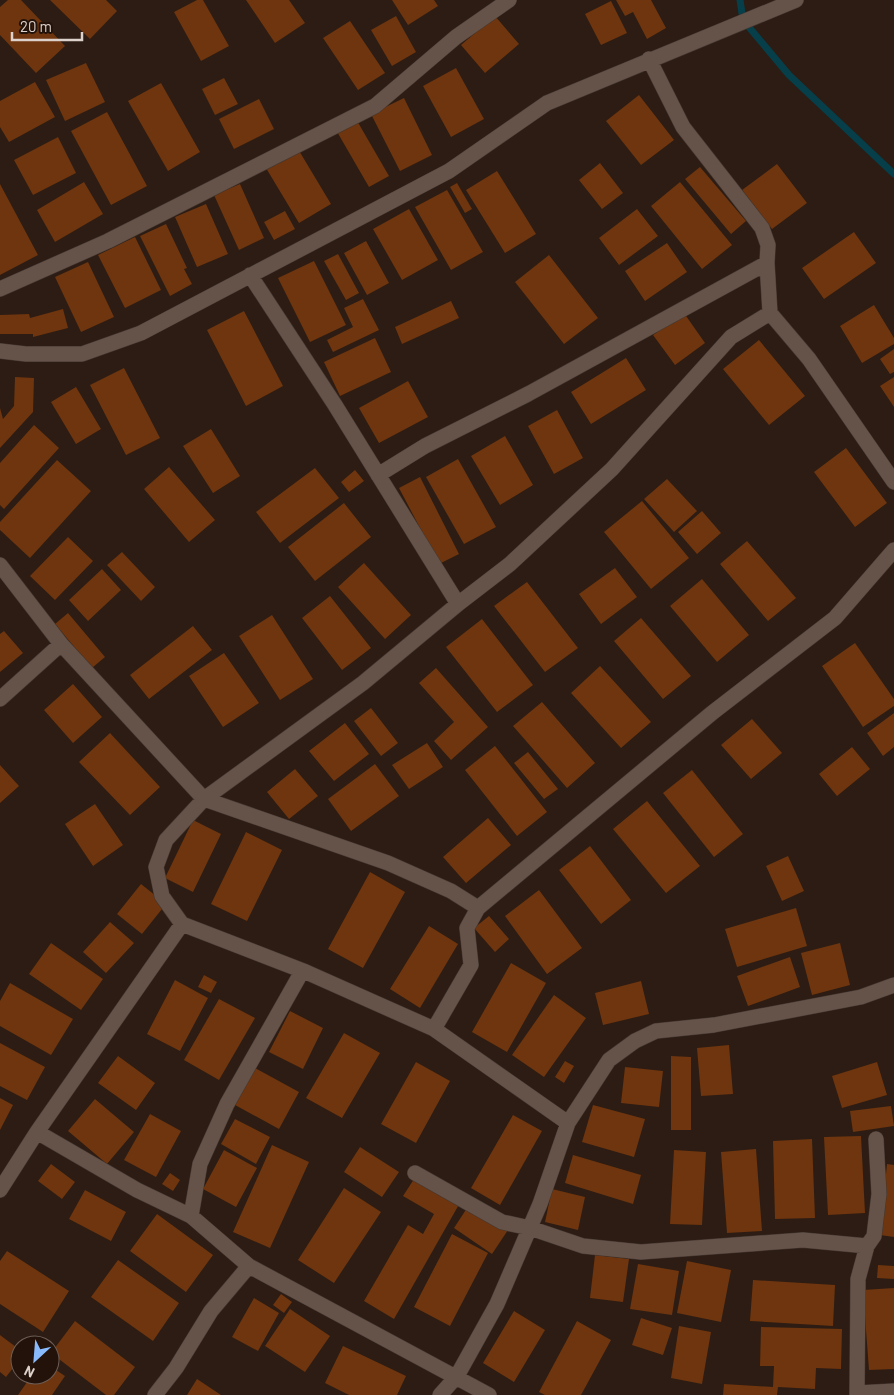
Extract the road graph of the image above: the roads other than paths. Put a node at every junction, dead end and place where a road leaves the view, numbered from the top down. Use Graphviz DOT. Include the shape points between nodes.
graph roads {
  1 [pos="509,0"];
  2 [pos="796,0"];
  3 [pos="649,59"];
  4 [pos="767,263"];
  5 [pos="250,275"];
  6 [pos="0,289"];
  7 [pos="770,313"];
  8 [pos="0,351"];
  9 [pos="378,475"];
  10 [pos="894,482"];
  11 [pos="894,550"];
  12 [pos="0,565"];
  13 [pos="458,604"];
  14 [pos="61,644"];
  15 [pos="0,699"];
  16 [pos="204,799"];
  17 [pos="478,908"];
  18 [pos="182,924"];
  19 [pos="306,972"];
  20 [pos="894,985"];
  21 [pos="434,1029"];
  22 [pos="568,1122"];
  23 [pos="37,1132"];
  24 [pos="876,1139"];
  25 [pos="415,1173"];
  26 [pos="0,1190"];
  27 [pos="190,1216"];
  28 [pos="530,1228"];
  29 [pos="867,1246"];
  30 [pos="250,1266"];
  31 [pos="457,1376"];
  32 [pos="894,1391"];
  33 [pos="857,1394"];
  34 [pos="155,1395"];
  35 [pos="440,1395"];
  36 [pos="489,1395"];
  1 -- 6 [label="street" via="456,37 375,106 108,241"];
  2 -- 3 [label="street"];
  3 -- 4 [label="street" via="683,127 762,228 768,245"];
  3 -- 5 [label="street" via="547,103 449,171"];
  4 -- 7 [label="street"];
  4 -- 9 [label="street" via="528,394 425,446"];
  5 -- 8 [label="street" via="141,332 82,354"];
  5 -- 9 [label="street"];
  7 -- 10 [label="street" via="809,359"];
  7 -- 13 [label="street" via="731,337 612,469 510,564"];
  9 -- 13 [label="street"];
  11 -- 17 [label="street" via="835,618 712,713"];
  12 -- 14 [label="street"];
  13 -- 16 [label="street" via="364,683"];
  14 -- 15 [label="street"];
  14 -- 16 [label="street"];
  16 -- 17 [label="street" via="388,863 451,891"];
  16 -- 18 [label="street" via="166,840 156,867 162,896"];
  17 -- 21 [label="street" via="466,928 471,965"];
  18 -- 19 [label="street"];
  18 -- 23 [label="street"];
  19 -- 21 [label="street"];
  19 -- 27 [label="street" via="300,976 227,1104 200,1164"];
  20 -- 22 [label="street" via="861,996 714,1025 656,1031 635,1041 609,1060"];
  21 -- 22 [label="street"];
  22 -- 28 [label="street"];
  23 -- 26 [label="street"];
  23 -- 27 [label="street" via="137,1190"];
  24 -- 29 [label="street" via="880,1194 874,1236"];
  25 -- 28 [label="street" via="502,1222"];
  27 -- 30 [label="street"];
  28 -- 29 [label="street" via="583,1246 641,1252 803,1240"];
  28 -- 31 [label="street" via="497,1304"];
  29 -- 33 [label="street" via="858,1280"];
  30 -- 31 [label="street"];
  30 -- 34 [label="street" via="210,1311 176,1368"];
  31 -- 35 [label="street"];
  31 -- 36 [label="street"];
  32 -- 33 [label="street"];
}
